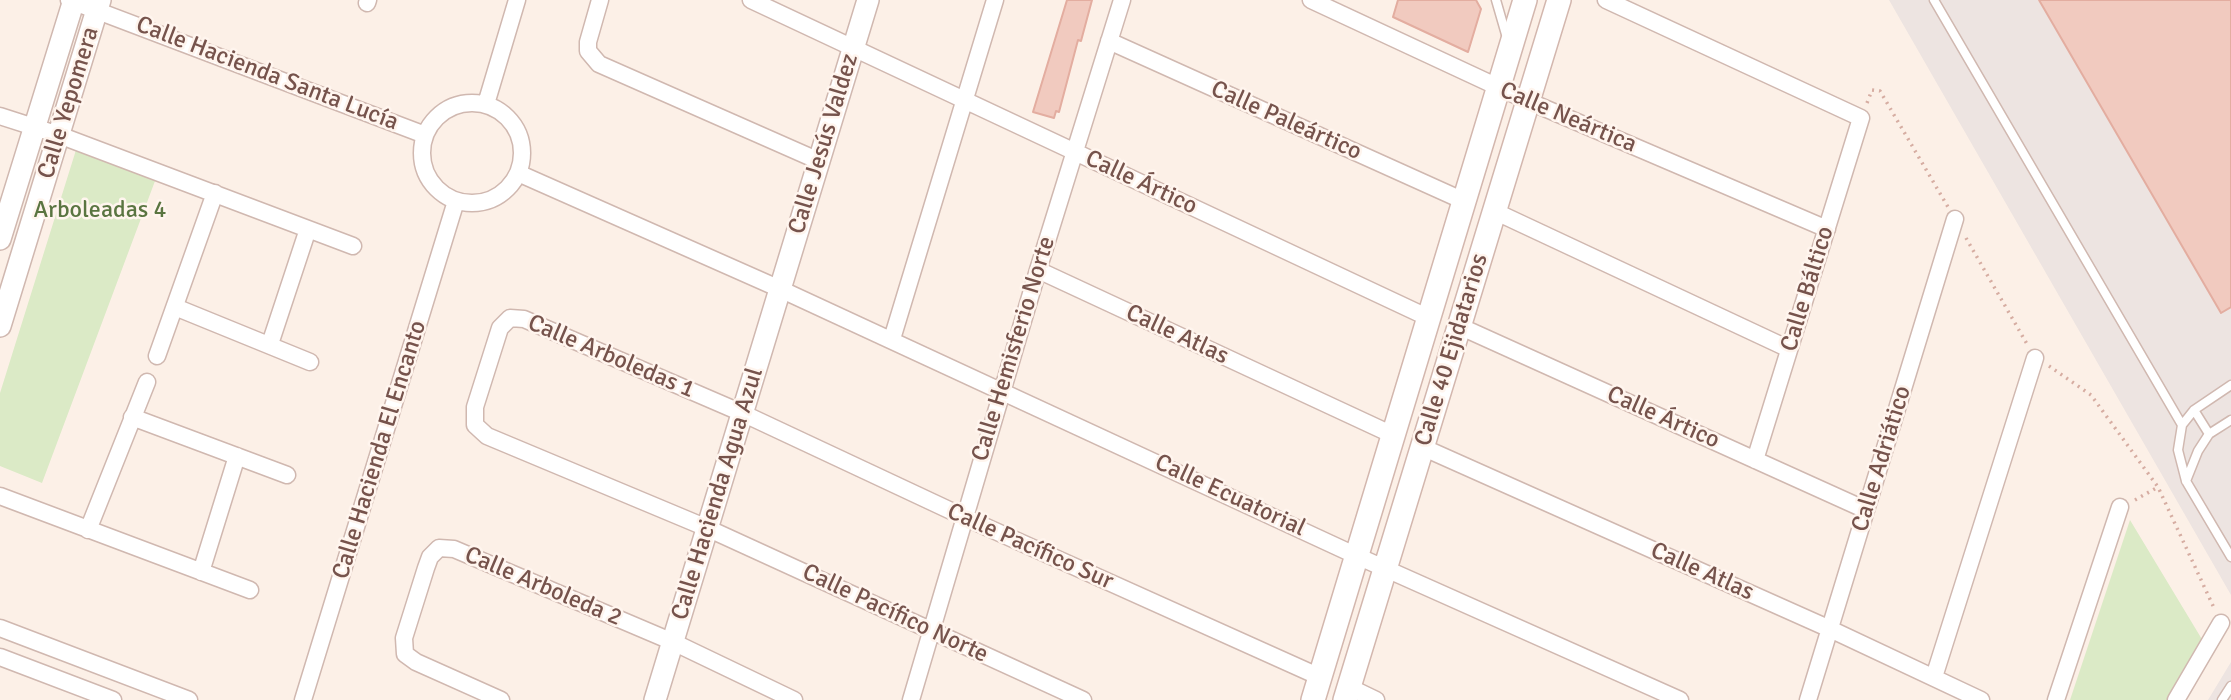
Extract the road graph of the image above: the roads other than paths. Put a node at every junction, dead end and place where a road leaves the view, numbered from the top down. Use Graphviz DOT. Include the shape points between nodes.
graph roads {
  1 [pos="517,0"];
  2 [pos="600,0"];
  3 [pos="751,0"];
  4 [pos="869,0"];
  5 [pos="995,0"];
  6 [pos="1122,0"];
  7 [pos="1496,0"];
  8 [pos="1525,0"];
  9 [pos="1559,0"];
  10 [pos="1606,0"];
  11 [pos="1934,0"];
  12 [pos="72,1"];
  13 [pos="1315,1"];
  14 [pos="98,5"];
  15 [pos="1109,41"];
  16 [pos="854,48"];
  17 [pos="1510,50"];
  18 [pos="1498,88"];
  19 [pos="964,100"];
  20 [pos="1528,101"];
  21 [pos="486,104"];
  22 [pos="0,116"];
  23 [pos="35,127"];
  24 [pos="59,135"];
  25 [pos="425,135"];
  26 [pos="1074,152"];
  27 [pos="820,161"];
  28 [pos="518,173"];
  29 [pos="215,193"];
  30 [pos="456,201"];
  31 [pos="1464,201"];
  32 [pos="1494,211"];
  33 [pos="1955,219"];
  34 [pos="308,229"];
  35 [pos="1826,229"];
  36 [pos="0,239"];
  37 [pos="353,246"];
  38 [pos="1038,270"];
  39 [pos="780,289"];
  40 [pos="175,307"];
  41 [pos="1429,318"];
  42 [pos="0,326"];
  43 [pos="1459,326"];
  44 [pos="892,340"];
  45 [pos="270,344"];
  46 [pos="1789,349"];
  47 [pos="157,356"];
  48 [pos="2035,358"];
  49 [pos="310,362"];
  50 [pos="147,382"];
  51 [pos="2231,385"];
  52 [pos="1002,390"];
  53 [pos="2194,410"];
  54 [pos="742,413"];
  55 [pos="132,417"];
  56 [pos="2231,420"];
  57 [pos="2182,425"];
  58 [pos="2209,434"];
  59 [pos="1393,435"];
  60 [pos="1422,447"];
  61 [pos="237,456"];
  62 [pos="1755,460"];
  63 [pos="287,475"];
  64 [pos="2186,481"];
  65 [pos="0,496"];
  66 [pos="2120,507"];
  67 [pos="1866,510"];
  68 [pos="964,517"];
  69 [pos="707,528"];
  70 [pos="88,530"];
  71 [pos="1357,556"];
  72 [pos="2231,557"];
  73 [pos="1386,567"];
  74 [pos="201,572"];
  75 [pos="250,590"];
  76 [pos="2221,623"];
  77 [pos="0,628"];
  78 [pos="1830,629"];
  79 [pos="931,630"];
  80 [pos="673,642"];
  81 [pos="0,657"];
  82 [pos="1320,677"];
  83 [pos="1934,677"];
  84 [pos="2231,686"];
  85 [pos="1643,692"];
  86 [pos="1347,694"];
  87 [pos="790,699"];
  88 [pos="113,700"];
  89 [pos="189,700"];
  90 [pos="303,700"];
  91 [pos="501,700"];
  92 [pos="655,700"];
  93 [pos="911,700"];
  94 [pos="1083,700"];
  95 [pos="1313,700"];
  96 [pos="1377,700"];
  97 [pos="1680,700"];
  98 [pos="1808,700"];
  99 [pos="1982,700"];
  100 [pos="2056,700"];
  101 [pos="2176,700"];
  102 [pos="2222,700"];
  1 -- 21 [label="street"];
  2 -- 27 [label="street" via="588,43 598,64"];
  3 -- 16 [label="street, Calle Ártico"];
  4 -- 16 [label="street, Calle Jesús Valdez"];
  5 -- 19 [label="street"];
  6 -- 15 [label="street, Calle Hemisferio Norte"];
  7 -- 17 [label="lane"];
  8 -- 17 [label="main road, Calle 40 Ejidatarios"];
  9 -- 20 [label="main road, Calle 40 Ejidatarios"];
  10 -- 35 [label="street, Calle Báltico" via="1861,118"];
  11 -- 57 [label="lane"];
  12 -- 14 [label="street, Calle Hacienda Santa Lucía"];
  12 -- 23 [label="street, Calle Yepomera"];
  13 -- 18 [label="street, Calle Neártica"];
  14 -- 24 [label="street, Calle Yepomera"];
  14 -- 25 [label="street, Calle Hacienda Santa Lucía"];
  15 -- 26 [label="street, Calle Hemisferio Norte"];
  15 -- 31 [label="street, Calle Paleártico"];
  16 -- 19 [label="street, Calle Ártico"];
  16 -- 27 [label="street, Calle Jesús Valdez"];
  17 -- 18 [label="main road, Calle 40 Ejidatarios"];
  18 -- 20 [label="street, Calle Neártica"];
  18 -- 31 [label="main road, Calle 40 Ejidatarios"];
  19 -- 26 [label="street, Calle Ártico"];
  19 -- 44 [label="street"];
  20 -- 32 [label="main road, Calle 40 Ejidatarios"];
  20 -- 35 [label="street, Calle Neártica"];
  21 -- 25 [label="street" via="471,102 443,112"];
  21 -- 28 [label="street" via="504,114 518,131 522,159"];
  22 -- 23 [label="street"];
  23 -- 24 [label="street"];
  23 -- 36 [label="street, Calle Yepomera"];
  24 -- 29 [label="street"];
  24 -- 42 [label="street, Calle Yepomera"];
  25 -- 30 [label="street" via="422,150 427,174 442,193"];
  26 -- 38 [label="street, Calle Hemisferio Norte"];
  26 -- 41 [label="street, Calle Ártico"];
  27 -- 39 [label="street, Calle Jesús Valdez"];
  28 -- 30 [label="street" via="499,196 486,202"];
  28 -- 39 [label="street"];
  29 -- 34 [label="street"];
  29 -- 40 [label="street"];
  30 -- 90 [label="street, Calle Hacienda El Encanto"];
  31 -- 41 [label="main road, Calle 40 Ejidatarios"];
  32 -- 43 [label="main road, Calle 40 Ejidatarios"];
  32 -- 46 [label="street"];
  33 -- 67 [label="street, Calle Adriático"];
  34 -- 37 [label="street"];
  34 -- 45 [label="street"];
  35 -- 46 [label="street, Calle Báltico"];
  38 -- 52 [label="street, Calle Hemisferio Norte"];
  38 -- 59 [label="street, Calle Atlas"];
  39 -- 44 [label="street, Calle Ecuatorial"];
  39 -- 54 [label="street, Calle Hacienda Agua Azul"];
  40 -- 45 [label="street"];
  40 -- 47 [label="street"];
  41 -- 59 [label="main road, Calle 40 Ejidatarios"];
  43 -- 60 [label="main road, Calle 40 Ejidatarios"];
  43 -- 62 [label="street, Calle Ártico"];
  44 -- 52 [label="street, Calle Ecuatorial"];
  45 -- 49 [label="street"];
  46 -- 62 [label="street, Calle Báltico"];
  48 -- 83 [label="street"];
  50 -- 55 [label="street"];
  51 -- 53 [label="lane"];
  52 -- 68 [label="street, Calle Hemisferio Norte"];
  52 -- 71 [label="street, Calle Ecuatorial"];
  53 -- 57 [label="lane"];
  53 -- 58 [label="lane"];
  54 -- 68 [label="street, Calle Pacífico Sur"];
  54 -- 69 [label="street, Calle Hacienda Agua Azul"];
  54 -- 69 [label="street, Calle Arboledas 1" via="517,318 500,328 475,407 475,425 487,436"];
  55 -- 61 [label="street"];
  55 -- 70 [label="street"];
  56 -- 58 [label="lane"];
  57 -- 64 [label="lane" via="2178,450"];
  58 -- 64 [label="lane"];
  59 -- 71 [label="main road, Calle 40 Ejidatarios"];
  60 -- 73 [label="main road, Calle 40 Ejidatarios"];
  60 -- 78 [label="street, Calle Atlas"];
  61 -- 63 [label="street"];
  61 -- 74 [label="street"];
  62 -- 67 [label="street, Calle Ártico"];
  64 -- 72 [label="lane"];
  65 -- 70 [label="street"];
  66 -- 100 [label="street"];
  67 -- 78 [label="street, Calle Adriático"];
  68 -- 79 [label="street, Calle Hemisferio Norte"];
  68 -- 82 [label="street, Calle Pacífico Sur"];
  69 -- 79 [label="street, Calle Pacífico Norte"];
  69 -- 80 [label="street, Calle Hacienda Agua Azul"];
  70 -- 74 [label="street"];
  71 -- 73 [label="street, Calle Ecuatorial"];
  71 -- 82 [label="main road, Calle 40 Ejidatarios"];
  73 -- 85 [label="street, Calle Ecuatorial"];
  73 -- 86 [label="main road, Calle 40 Ejidatarios"];
  74 -- 75 [label="street"];
  76 -- 101 [label="street"];
  77 -- 89 [label="street"];
  78 -- 83 [label="street, Calle Atlas"];
  78 -- 98 [label="street, Calle Adriático"];
  79 -- 93 [label="street, Calle Hemisferio Norte"];
  79 -- 94 [label="street, Calle Pacífico Norte"];
  80 -- 87 [label="street"];
  80 -- 91 [label="street, Calle Arboleda 2" via="446,547 439,548 426,568 404,638 405,654"];
  80 -- 92 [label="street, Calle Hacienda Agua Azul"];
  81 -- 88 [label="street"];
  82 -- 95 [label="main road, Calle 40 Ejidatarios"];
  83 -- 99 [label="street, Calle Atlas"];
  84 -- 102 [label="lane"];
  85 -- 97 [label="street, Calle Ecuatorial"];
  86 -- 96 [label="street"];
}
